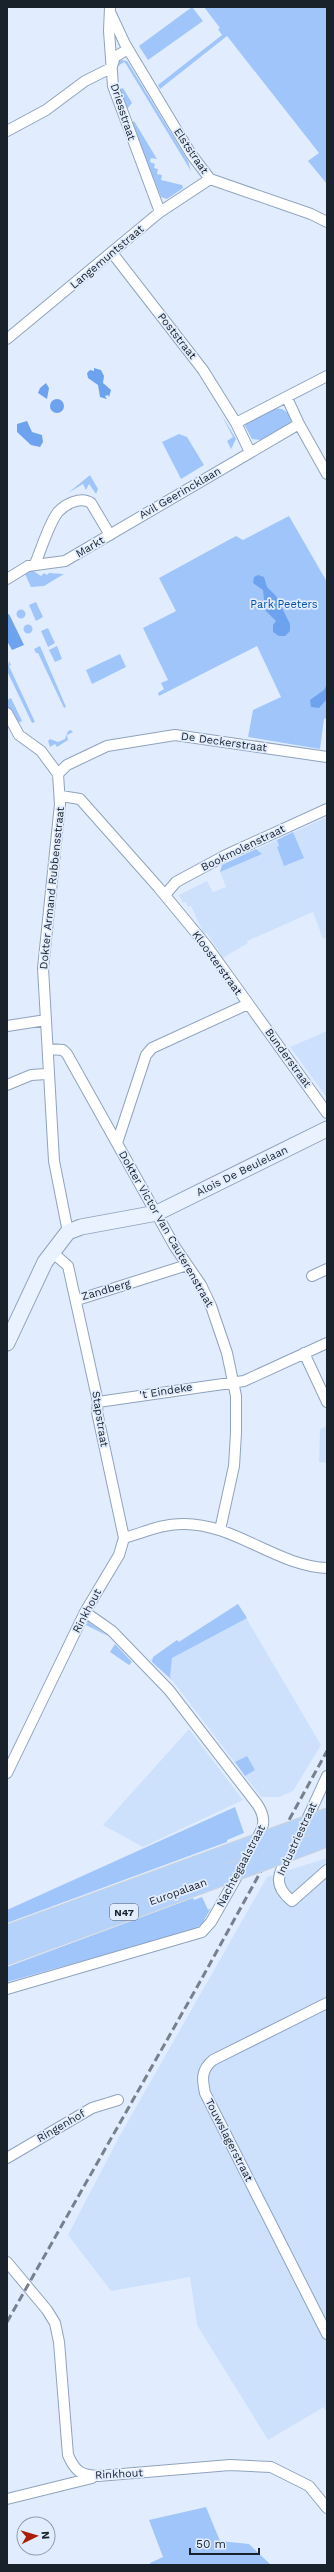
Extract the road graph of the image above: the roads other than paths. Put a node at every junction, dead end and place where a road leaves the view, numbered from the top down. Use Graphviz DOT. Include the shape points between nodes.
graph roads {
  1 [pos="111,11"];
  2 [pos="128,49"];
  3 [pos="111,68"];
  4 [pos="7,131"];
  5 [pos="210,179"];
  6 [pos="160,212"];
  7 [pos="327,222"];
  8 [pos="113,254"];
  9 [pos="7,339"];
  10 [pos="327,376"];
  11 [pos="287,398"];
  12 [pos="236,423"];
  13 [pos="300,424"];
  14 [pos="250,452"];
  15 [pos="327,474"];
  16 [pos="110,535"];
  17 [pos="35,564"];
  18 [pos="7,579"];
  19 [pos="7,713"];
  20 [pos="327,758"];
  21 [pos="58,774"];
  22 [pos="61,796"];
  23 [pos="327,810"];
  24 [pos="165,895"];
  25 [pos="248,1004"];
  26 [pos="46,1020"];
  27 [pos="7,1026"];
  28 [pos="48,1049"];
  29 [pos="48,1074"];
  30 [pos="7,1085"];
  31 [pos="327,1113"];
  32 [pos="327,1129"];
  33 [pos="117,1143"];
  34 [pos="157,1213"];
  35 [pos="68,1232"];
  36 [pos="52,1252"];
  37 [pos="187,1265"];
  38 [pos="327,1269"];
  39 [pos="312,1276"];
  40 [pos="78,1300"];
  41 [pos="7,1343"];
  42 [pos="327,1343"];
  43 [pos="304,1353"];
  44 [pos="234,1382"];
  45 [pos="98,1402"];
  46 [pos="327,1402"];
  47 [pos="220,1530"];
  48 [pos="124,1538"];
  49 [pos="327,1568"];
  50 [pos="85,1612"];
  51 [pos="7,1773"];
  52 [pos="327,1776"];
  53 [pos="327,1818"];
  54 [pos="327,1837"];
  55 [pos="327,1870"];
  56 [pos="7,1935"];
  57 [pos="7,1955"];
  58 [pos="7,1989"];
  59 [pos="327,2003"];
  60 [pos="118,2100"];
  61 [pos="7,2158"];
  62 [pos="7,2262"];
  63 [pos="327,2334"];
  64 [pos="98,2476"];
  65 [pos="7,2499"];
  66 [pos="327,2508"];
  1 -- 2 [label="street, Elststraat"];
  1 -- 3 [label="street, Driesstraat"];
  2 -- 3 [label="street" via="115,57"];
  2 -- 5 [label="street, Elststraat" via="191,154"];
  3 -- 4 [label="street" via="85,81 46,110"];
  3 -- 6 [label="street, Driesstraat" via="113,86 129,134"];
  5 -- 6 [label="street, Langemuntstraat"];
  5 -- 7 [label="street, Elststraat" via="312,214"];
  6 -- 8 [label="street, Langemuntstraat"];
  8 -- 9 [label="street, Langemuntstraat"];
  8 -- 12 [label="street, Poststraat" via="203,370"];
  10 -- 11 [label="street"];
  11 -- 12 [label="street"];
  11 -- 13 [label="street"];
  12 -- 14 [label="street"];
  13 -- 14 [label="street, Avil Geerincklaan"];
  13 -- 15 [label="street"];
  14 -- 16 [label="street, Avil Geerincklaan"];
  16 -- 17 [label="street, Markt" via="65,561"];
  16 -- 17 [label="street, Markt" via="91,503 78,500 57,513"];
  17 -- 18 [label="street, Markt"];
  19 -- 21 [label="street" via="19,735 41,751"];
  20 -- 21 [label="street, De Deckerstraat" via="175,735 107,746 67,765"];
  21 -- 22 [label="street, Dokter Armand Rubbensstraat"];
  22 -- 24 [label="street, Kloosterstraat" via="80,799"];
  22 -- 26 [label="street, Dokter Armand Rubbensstraat" via="44,947"];
  23 -- 24 [label="street, Bookmolenstraat" via="226,855 176,882"];
  24 -- 25 [label="street, Kloosterstraat" via="206,945"];
  25 -- 31 [label="street, Bunderstraat"];
  25 -- 33 [label="street, Kloosterstraat" via="152,1048 146,1055"];
  26 -- 27 [label="street"];
  26 -- 28 [label="street, Dokter Armand Rubbensstraat"];
  28 -- 29 [label="street, Dokter Armand Rubbensstraat"];
  28 -- 33 [label="street, Dokter Victor Van Cauterenstraat" via="63,1050 67,1054"];
  29 -- 30 [label="street" via="31,1076"];
  29 -- 35 [label="street, Dokter Armand Rubbensstraat" via="54,1161"];
  32 -- 34 [label="street, Alois De Beulelaan"];
  33 -- 34 [label="street, Dokter Victor Van Cauterenstraat"];
  34 -- 35 [label="street" via="81,1226"];
  34 -- 37 [label="street, Dokter Victor Van Cauterenstraat"];
  35 -- 36 [label="street"];
  36 -- 40 [label="street, Zandberg" via="68,1266"];
  36 -- 41 [label="street"];
  37 -- 40 [label="street, Zandberg"];
  37 -- 44 [label="street, Dokter Victor Van Cauterenstraat" via="211,1306"];
  38 -- 39 [label="street"];
  40 -- 45 [label="street, Stapstraat"];
  42 -- 43 [label="street, 't Eindeke"];
  43 -- 44 [label="street, 't Eindeke" via="248,1380"];
  43 -- 46 [label="street"];
  44 -- 45 [label="street, 't Eindeke"];
  44 -- 47 [label="street, Dokter Victor Van Cauterenstraat" via="237,1418 235,1455"];
  45 -- 48 [label="street, Stapstraat" via="97,1412"];
  47 -- 48 [label="street" via="205,1525 177,1524"];
  47 -- 49 [label="street" via="305,1565"];
  48 -- 50 [label="street, Rinkhout" via="120,1554"];
  50 -- 51 [label="street, Rinkhout"];
  50 -- 58 [label="street, Nachtegaalstraat" via="112,1631 169,1690 261,1809 264,1826 211,1922 202,1932"];
  52 -- 55 [label="street, Industriestraat" via="281,1870 279,1888 292,1901"];
  53 -- 56 [label="highway, Europalaan / N47, bridge"];
  54 -- 57 [label="highway, Europalaan / N47, bridge"];
  59 -- 63 [label="street, Touwslagerstraat" via="213,2060 206,2066 202,2077 205,2093"];
  60 -- 61 [label="street, Ringenhof" via="92,2108"];
  62 -- 64 [label="street, Rinkhout" via="55,2323 68,2455 74,2468 83,2475"];
  64 -- 65 [label="street"];
  64 -- 66 [label="street, Rinkhout" via="230,2465 271,2467 309,2486"];
}
